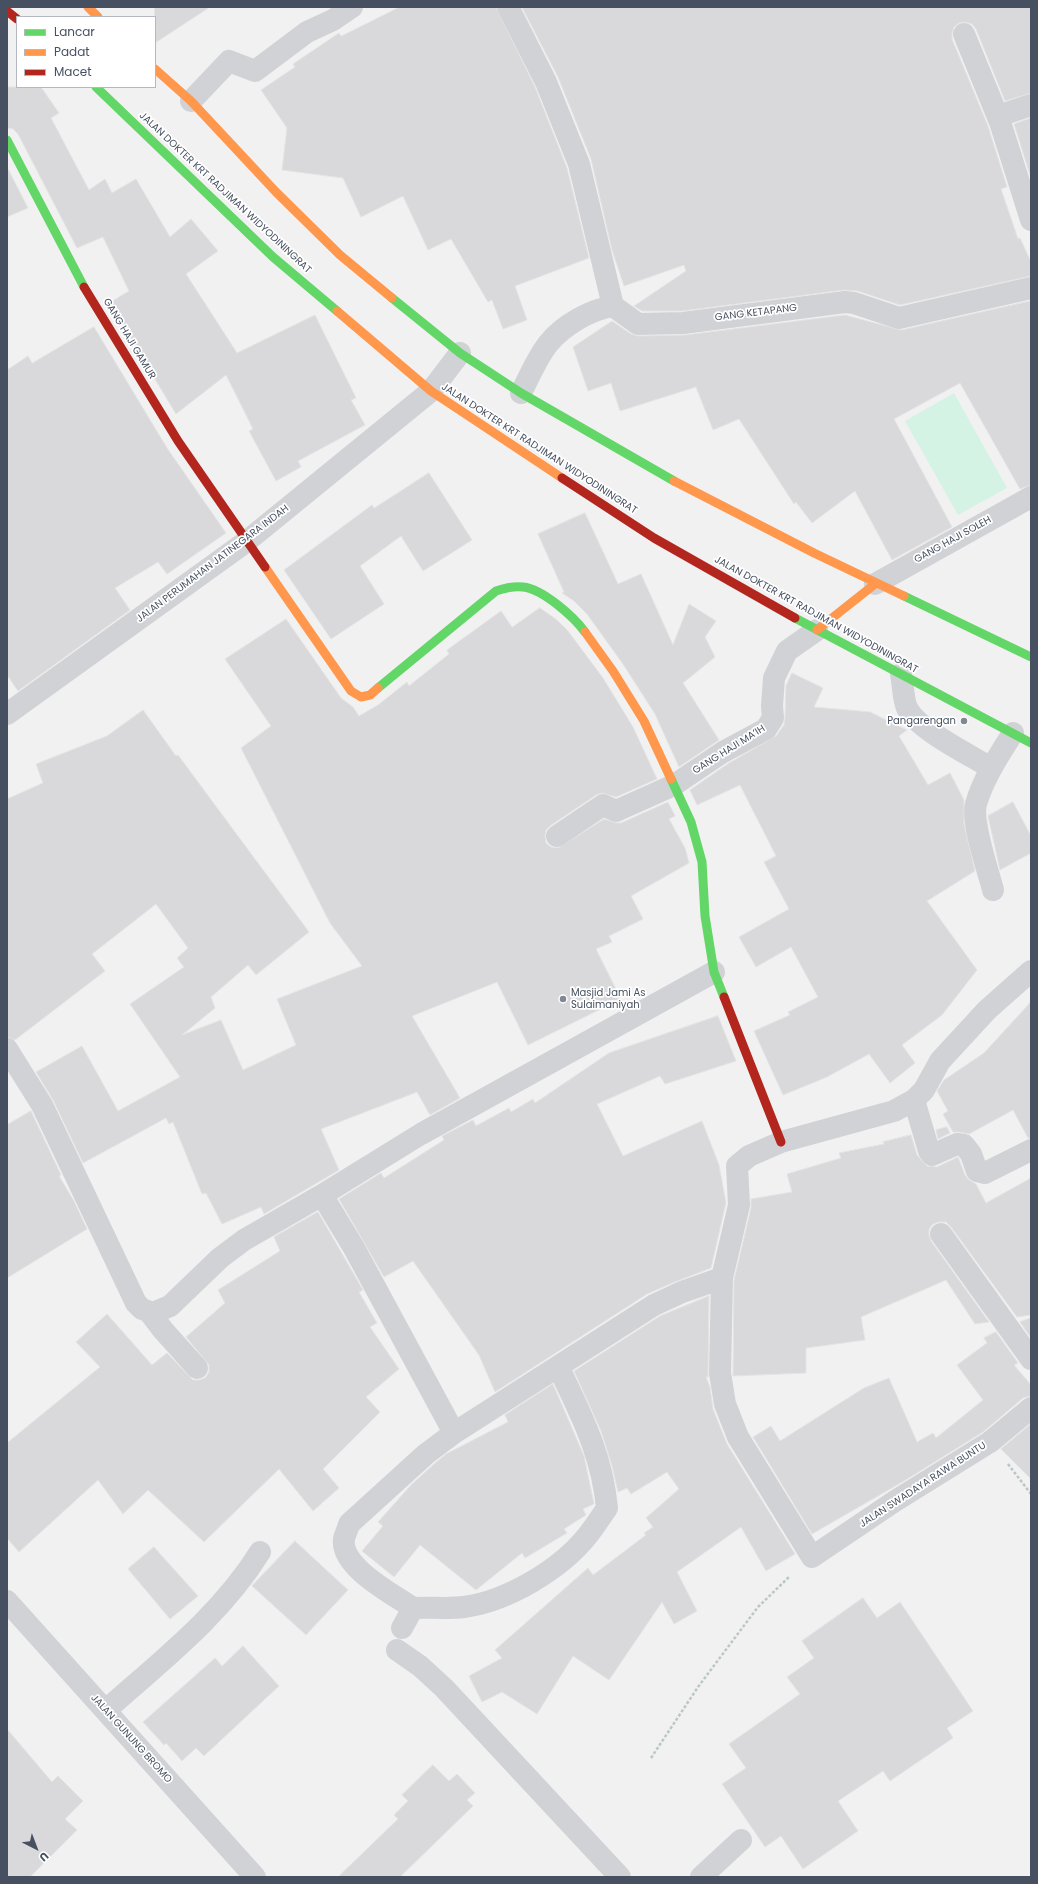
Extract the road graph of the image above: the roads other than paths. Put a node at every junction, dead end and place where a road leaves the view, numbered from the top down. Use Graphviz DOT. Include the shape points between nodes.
graph roads {
  1 [pos="88,7"];
  2 [pos="352,7"];
  3 [pos="508,7"];
  4 [pos="7,11"];
  5 [pos="97,16"];
  6 [pos="16,18"];
  7 [pos="964,34"];
  8 [pos="156,70"];
  9 [pos="97,88"];
  10 [pos="191,100"];
  11 [pos="1031,105"];
  12 [pos="998,116"];
  13 [pos="7,140"];
  14 [pos="1031,220"];
  15 [pos="1031,288"];
  16 [pos="614,306"];
  17 [pos="460,353"];
  18 [pos="431,391"];
  19 [pos="521,393"];
  20 [pos="1031,497"];
  21 [pos="247,541"];
  22 [pos="875,584"];
  23 [pos="817,630"];
  24 [pos="1031,657"];
  25 [pos="901,674"];
  26 [pos="7,714"];
  27 [pos="1022,738"];
  28 [pos="991,768"];
  29 [pos="674,785"];
  30 [pos="557,836"];
  31 [pos="993,890"];
  32 [pos="1031,971"];
  33 [pos="714,972"];
  34 [pos="7,1049"];
  35 [pos="914,1100"];
  36 [pos="781,1142"];
  37 [pos="1031,1150"];
  38 [pos="322,1195"];
  39 [pos="941,1234"];
  40 [pos="722,1278"];
  41 [pos="150,1313"];
  42 [pos="1029,1354"];
  43 [pos="197,1368"];
  44 [pos="559,1368"];
  45 [pos="1031,1408"];
  46 [pos="454,1433"];
  47 [pos="260,1552"];
  48 [pos="7,1601"];
  49 [pos="413,1608"];
  50 [pos="402,1628"];
  51 [pos="397,1650"];
  52 [pos="106,1710"];
  53 [pos="741,1840"];
  54 [pos="256,1877"];
  55 [pos="620,1877"];
  56 [pos="701,1877"];
  1 -- 5 [label="main road"];
  2 -- 10 [label="street" via="333,20 307,32 255,72 229,61"];
  3 -- 16 [label="street" via="546,82 579,164"];
  4 -- 6 [label="main road"];
  7 -- 12 [label="street"];
  8 -- 10 [label="main road"];
  9 -- 18 [label="main road, JALAN DOKTER KRT RADJIMAN WIDYODININGRAT" via="273,257"];
  10 -- 17 [label="main road" via="276,192 340,255"];
  11 -- 12 [label="street"];
  12 -- 14 [label="street"];
  13 -- 21 [label="main road, GANG HAJI GAMUR" via="79,278 178,441"];
  15 -- 16 [label="street, GANG KETAPANG" via="899,318 845,302 683,323 638,324"];
  16 -- 19 [label="street" via="601,308 566,327 548,344"];
  17 -- 18 [label="street, JALAN PERUMAHAN JATINEGARA INDAH"];
  17 -- 19 [label="main road"];
  18 -- 21 [label="street, JALAN PERUMAHAN JATINEGARA INDAH"];
  18 -- 23 [label="main road, JALAN DOKTER KRT RADJIMAN WIDYODININGRAT" via="654,538"];
  19 -- 22 [label="main road" via="667,477"];
  20 -- 22 [label="street, GANG HAJI SOLEH"];
  21 -- 26 [label="street, JALAN PERUMAHAN JATINEGARA INDAH"];
  21 -- 29 [label="main road, GANG HAJI GAMUR" via="351,691 360,697 370,695 496,591 508,587 525,587 536,591 565,610 578,623 613,672 644,722"];
  22 -- 23 [label="main road"];
  22 -- 24 [label="main road"];
  23 -- 25 [label="main road, JALAN DOKTER KRT RADJIMAN WIDYODININGRAT"];
  23 -- 29 [label="street, GANG HAJI MA’IH" via="787,651 774,678 773,718 766,729 723,752"];
  25 -- 27 [label="main road, JALAN DOKTER KRT RADJIMAN WIDYODININGRAT"];
  25 -- 28 [label="street" via="906,707 914,718"];
  27 -- 28 [label="street"];
  28 -- 31 [label="street" via="975,805 976,824"];
  29 -- 30 [label="street, GANG HAJI MA’IH" via="616,811 603,805"];
  29 -- 33 [label="main road, GANG HAJI GAMUR" via="691,822 702,862 705,916"];
  32 -- 35 [label="street" via="987,1010 940,1061 924,1090"];
  33 -- 36 [label="main road, GANG HAJI GAMUR"];
  33 -- 38 [label="street" via="421,1134"];
  34 -- 41 [label="street" via="42,1105 136,1303"];
  35 -- 36 [label="street" via="894,1111"];
  35 -- 37 [label="street" via="932,1155 957,1144 964,1145 977,1172 985,1173"];
  36 -- 40 [label="street" via="749,1156 737,1166 739,1205"];
  38 -- 41 [label="street" via="240,1242 170,1306"];
  38 -- 46 [label="street" via="354,1248"];
  39 -- 42 [label="street"];
  40 -- 44 [label="street" via="654,1305"];
  40 -- 45 [label="street, JALAN SWADAYA RAWA BUNTU" via="720,1373 725,1404 738,1437 812,1557 990,1442"];
  41 -- 43 [label="street"];
  44 -- 46 [label="street"];
  44 -- 49 [label="street" via="591,1436 605,1481 608,1508 588,1536 559,1563 533,1582 488,1602 464,1607"];
  46 -- 49 [label="street" via="426,1454 349,1524 344,1540 347,1555 357,1569"];
  47 -- 52 [label="street" via="246,1575 217,1610"];
  48 -- 52 [label="street, JALAN GUNUNG BROMO"];
  49 -- 50 [label="street"];
  51 -- 55 [label="street" via="420,1666 444,1688"];
  52 -- 54 [label="street, JALAN GUNUNG BROMO"];
  53 -- 56 [label="street"];
}
